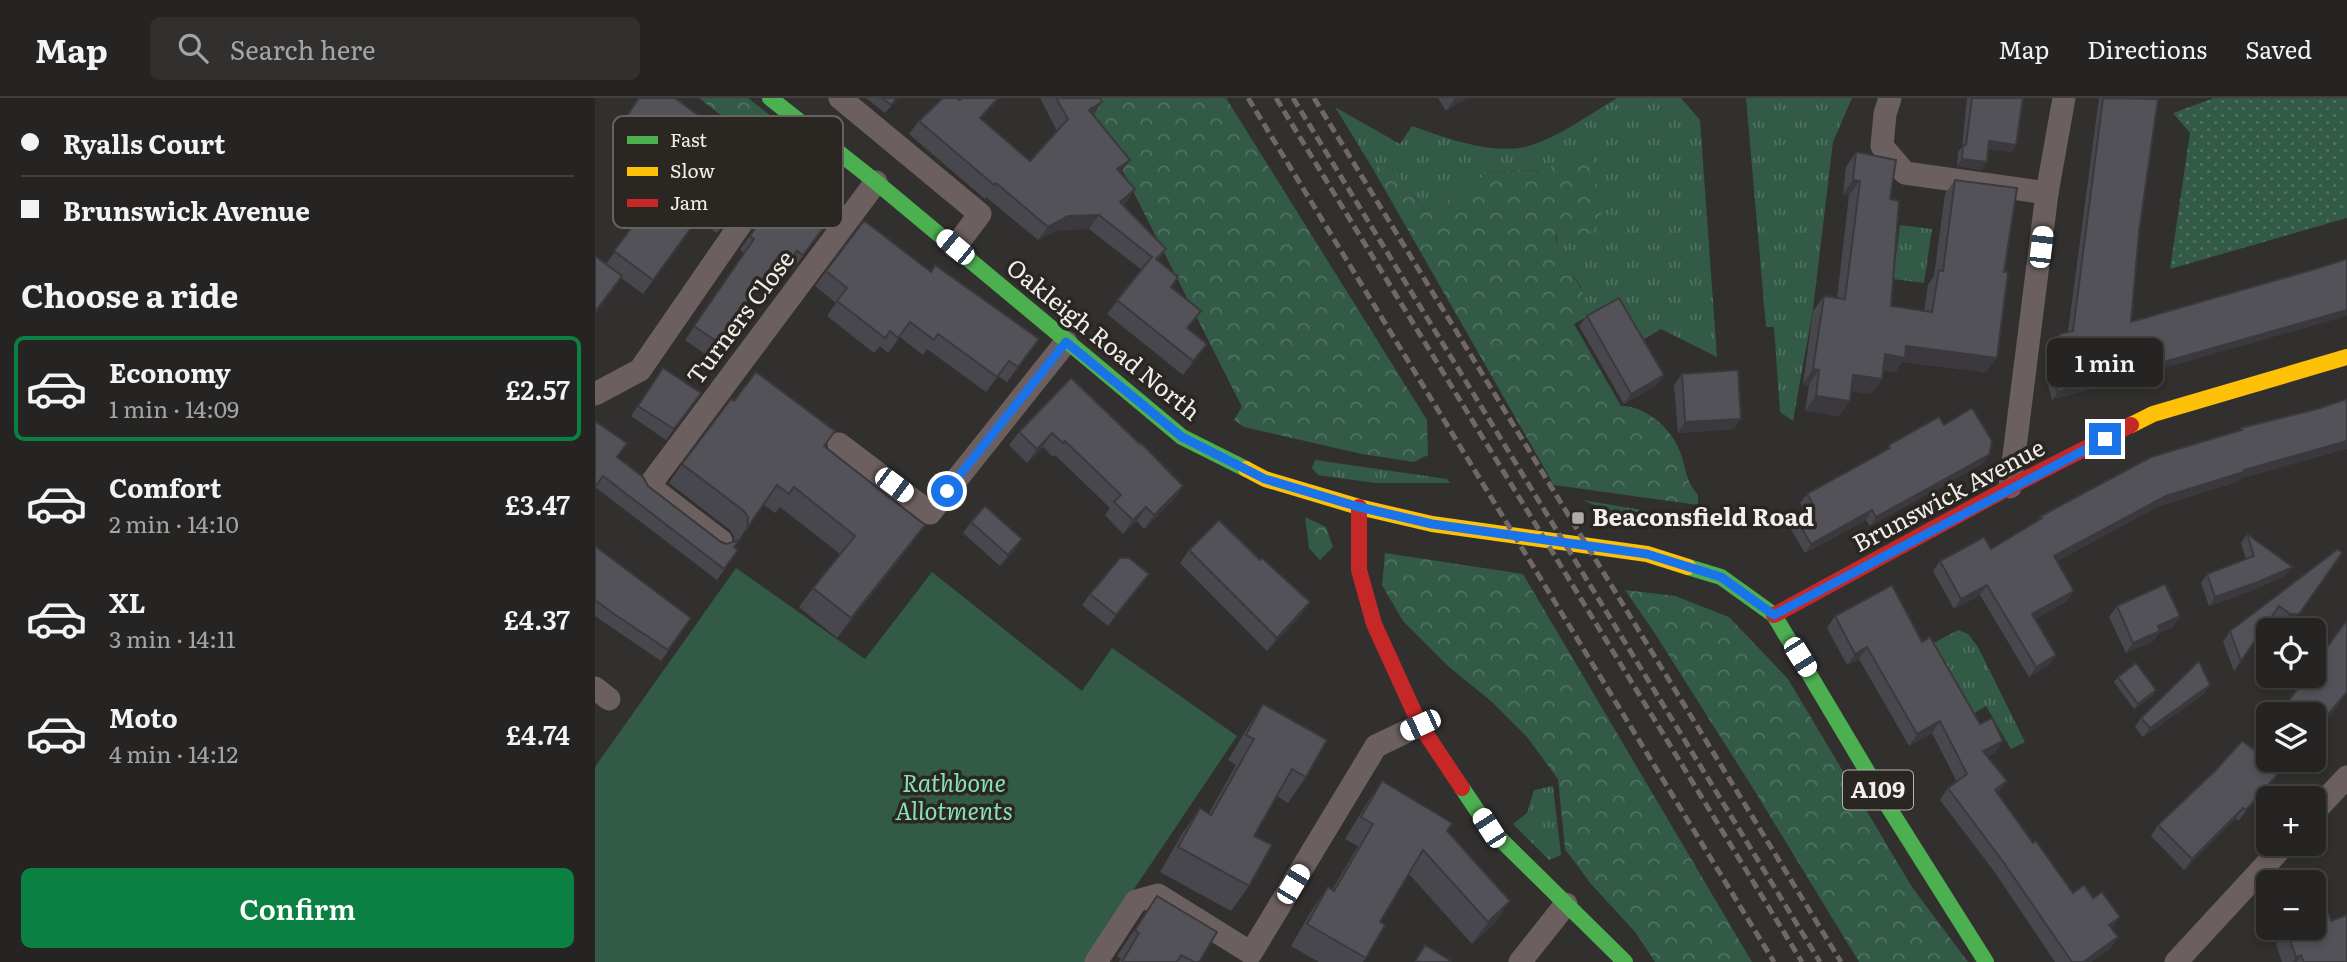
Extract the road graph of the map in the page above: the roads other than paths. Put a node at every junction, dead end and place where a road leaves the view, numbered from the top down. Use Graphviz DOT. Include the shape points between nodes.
graph roads {
  1 [pos="770,98"];
  2 [pos="840,98"];
  3 [pos="1890,98"];
  4 [pos="2064,98"];
  5 [pos="792,116"];
  6 [pos="843,156"];
  7 [pos="876,182"];
  8 [pos="2047,192"];
  9 [pos="843,226"];
  10 [pos="738,228"];
  11 [pos="842,228"];
  12 [pos="955,247"];
  13 [pos="1066,342"];
  14 [pos="2347,357"];
  15 [pos="595,394"];
  16 [pos="839,444"];
  17 [pos="2010,488"];
  18 [pos="1359,507"];
  19 [pos="721,541"];
  20 [pos="1774,615"];
  21 [pos="1420,725"];
  22 [pos="2347,777"];
  23 [pos="2326,799"];
  24 [pos="2274,856"];
  25 [pos="1566,904"];
  26 [pos="1096,962"];
  27 [pos="1520,962"];
  28 [pos="1625,962"];
  29 [pos="1986,962"];
  30 [pos="2176,962"];
  1 -- 5 [label="main road, Oakleigh Road North / A109"];
  2 -- 12 [label="street" via="980,214"];
  3 -- 8 [label="street" via="1882,146 1905,173"];
  4 -- 8 [label="street"];
  6 -- 7 [label="main road, Oakleigh Road North / A109"];
  7 -- 9 [label="street, Turners Close"];
  7 -- 12 [label="main road, Oakleigh Road North / A109"];
  8 -- 17 [label="street"];
  10 -- 15 [label="street" via="640,370"];
  11 -- 19 [label="street, Turners Close" via="649,486"];
  12 -- 13 [label="main road, Oakleigh Road North / A109"];
  13 -- 16 [label="street" via="930,513"];
  13 -- 18 [label="main road, Oakleigh Road North / A109" via="1182,437 1265,479"];
  14 -- 17 [label="main road, Brunswick Avenue" via="2153,414"];
  17 -- 20 [label="main road, Brunswick Avenue"];
  18 -- 20 [label="main road, Oakleigh Road North / A109" via="1432,524 1647,554 1721,577"];
  18 -- 21 [label="main road" via="1359,570 1371,612"];
  20 -- 29 [label="main road, A109"];
  21 -- 25 [label="main road" via="1489,828"];
  21 -- 26 [label="street" via="1376,746 1251,953 1158,895 1136,901"];
  22 -- 23 [label="street"];
  24 -- 30 [label="street"];
  25 -- 27 [label="street"];
  25 -- 28 [label="main road"];
}
